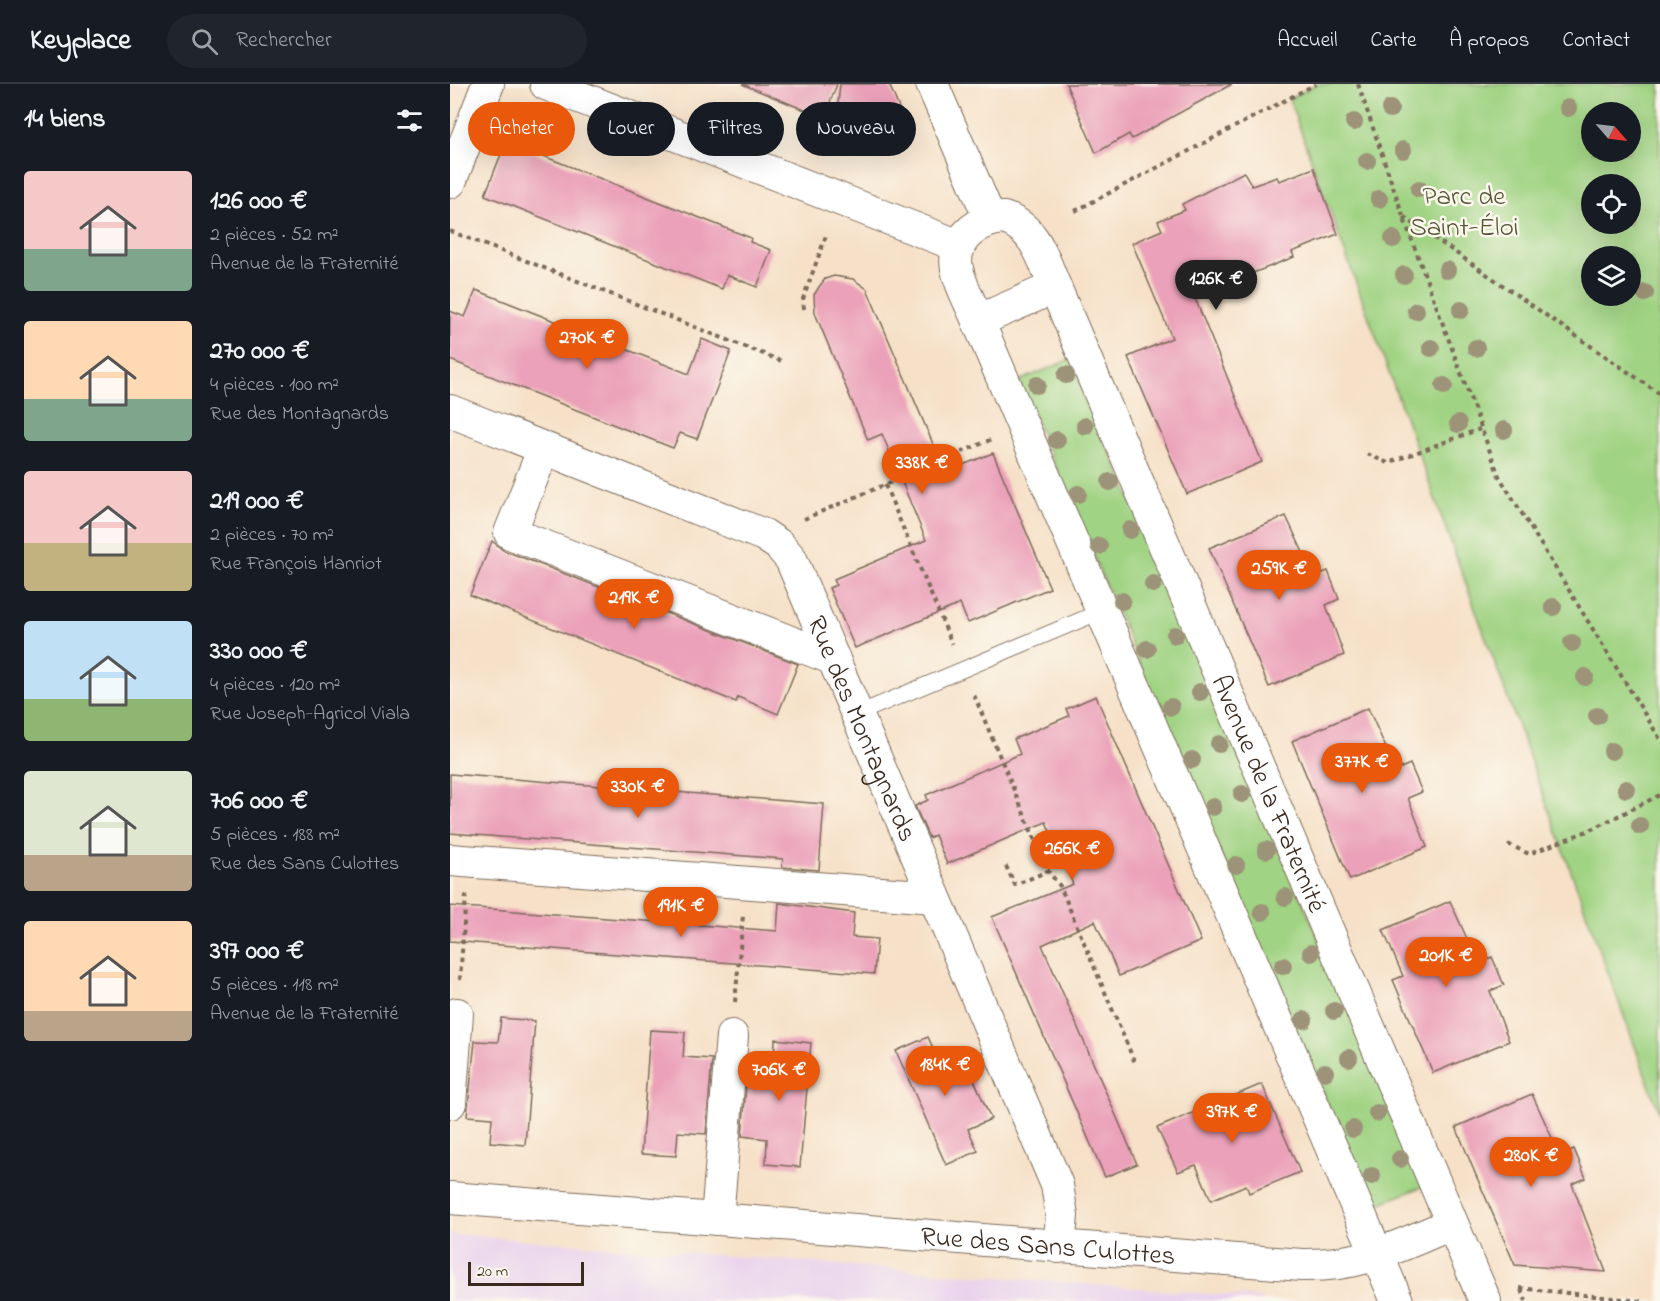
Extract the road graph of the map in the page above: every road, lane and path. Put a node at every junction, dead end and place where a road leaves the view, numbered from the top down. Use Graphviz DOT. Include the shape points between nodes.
graph roads {
  1 [pos="488,84"];
  2 [pos="546,84"];
  3 [pos="932,84"];
  4 [pos="1316,84"];
  5 [pos="1358,84"];
  6 [pos="450,182"];
  7 [pos="1075,211"];
  8 [pos="1403,216"];
  9 [pos="990,219"];
  10 [pos="450,231"];
  11 [pos="828,233"];
  12 [pos="959,246"];
  13 [pos="1055,287"];
  14 [pos="804,309"];
  15 [pos="978,321"];
  16 [pos="784,362"];
  17 [pos="1660,394"];
  18 [pos="450,411"];
  19 [pos="1480,429"];
  20 [pos="991,440"];
  21 [pos="544,448"];
  22 [pos="1367,454"];
  23 [pos="885,485"];
  24 [pos="764,535"];
  25 [pos="1102,611"];
  26 [pos="834,659"];
  27 [pos="963,669"];
  28 [pos="857,714"];
  29 [pos="1660,739"];
  30 [pos="1660,795"];
  31 [pos="1508,844"];
  32 [pos="459,861"];
  33 [pos="1006,866"];
  34 [pos="1048,871"];
  35 [pos="745,883"];
  36 [pos="934,897"];
  37 [pos="457,1014"];
  38 [pos="732,1036"];
  39 [pos="1135,1063"];
  40 [pos="450,1104"];
  41 [pos="450,1198"];
  42 [pos="717,1219"];
  43 [pos="1451,1224"];
  44 [pos="1059,1246"];
  45 [pos="1377,1256"];
  46 [pos="1480,1289"];
  47 [pos="1521,1290"];
  48 [pos="1397,1301"];
  49 [pos="1526,1301"];
  50 [pos="1641,1301"];
  1 -- 6 [label="street"];
  2 -- 12 [label="street"];
  3 -- 9 [label="street"];
  4 -- 7 [label="path"];
  5 -- 8 [label="path"];
  8 -- 17 [label="path"];
  8 -- 19 [label="path"];
  9 -- 12 [label="street" via="966,234"];
  9 -- 13 [label="street, Avenue de la Fraternité" via="1017,222 1028,231"];
  10 -- 16 [label="path"];
  11 -- 14 [label="path" via="802,299"];
  12 -- 15 [label="street" via="957,267"];
  13 -- 15 [label="street"];
  13 -- 43 [label="street, Avenue de la Fraternité"];
  15 -- 25 [label="street"];
  18 -- 21 [label="street, Rue des Montagnards"];
  19 -- 22 [label="path" via="1388,463"];
  19 -- 29 [label="path" via="1518,510"];
  20 -- 23 [label="path"];
  21 -- 24 [label="street, Rue des Montagnards"];
  21 -- 26 [label="street" via="510,533"];
  23 -- 24 [label="path"];
  23 -- 27 [label="path"];
  24 -- 26 [label="street, Rue des Montagnards" via="780,545 791,559"];
  25 -- 27 [label="lane"];
  25 -- 45 [label="street"];
  26 -- 28 [label="street, Rue des Montagnards"];
  27 -- 28 [label="lane"];
  27 -- 34 [label="path"];
  28 -- 36 [label="street, Rue des Montagnards"];
  30 -- 31 [label="path" via="1590,830 1529,854"];
  32 -- 35 [label="street"];
  32 -- 37 [label="path"];
  33 -- 34 [label="path" via="1014,885"];
  34 -- 39 [label="path" via="1060,886"];
  35 -- 36 [label="street"];
  35 -- 38 [label="path"];
  36 -- 44 [label="street, Rue des Montagnards" via="1058,1185 1062,1216"];
  37 -- 40 [label="street"];
  38 -- 42 [label="street"];
  41 -- 42 [label="street, Rue des Sans Culottes"];
  42 -- 44 [label="street, Rue des Sans Culottes"];
  43 -- 45 [label="street, Rue des Sans Culottes"];
  43 -- 46 [label="street, Avenue de la Fraternité"];
  44 -- 45 [label="street, Rue des Sans Culottes" via="1302,1265 1339,1265"];
  45 -- 48 [label="street"];
  46 -- 47 [label="path" via="1506,1266"];
  47 -- 49 [label="path"];
  47 -- 50 [label="path"];
}
